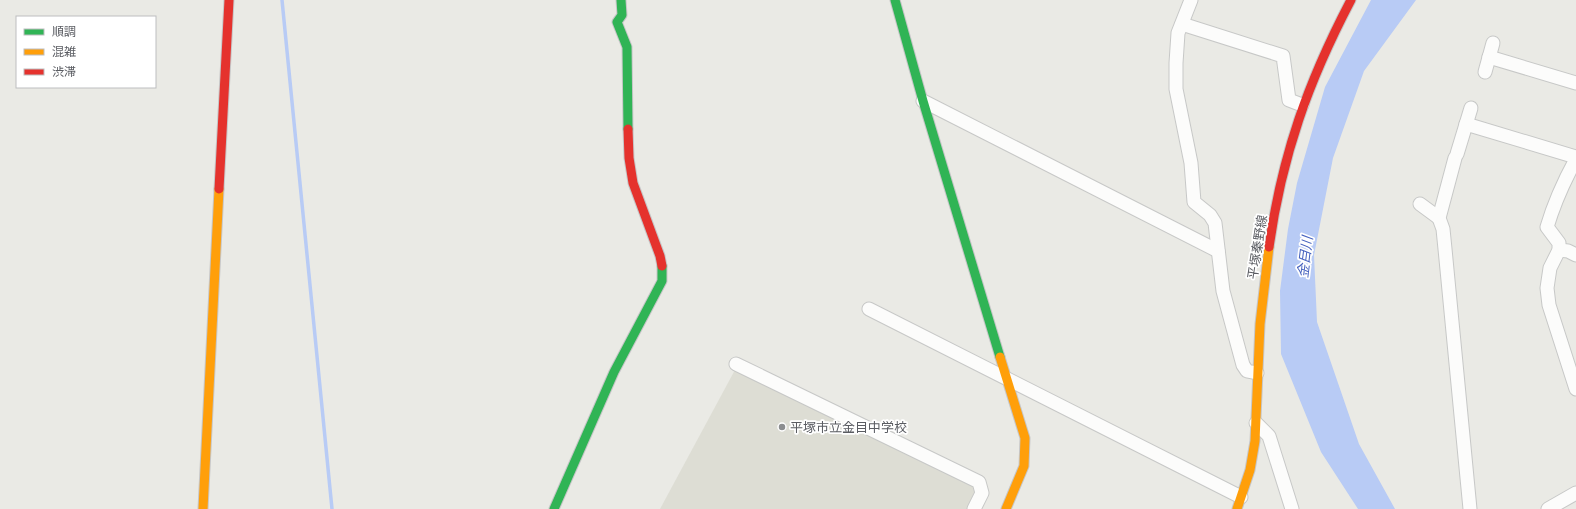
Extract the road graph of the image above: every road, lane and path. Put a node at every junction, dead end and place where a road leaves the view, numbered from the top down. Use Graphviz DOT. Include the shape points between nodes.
graph roads {
  1 [pos="229,0"];
  2 [pos="622,0"];
  3 [pos="894,0"];
  4 [pos="1351,0"];
  5 [pos="1187,2"];
  6 [pos="1182,24"];
  7 [pos="1493,43"];
  8 [pos="1489,57"];
  9 [pos="1485,72"];
  10 [pos="1576,83"];
  11 [pos="922,101"];
  12 [pos="1302,105"];
  13 [pos="1471,108"];
  14 [pos="1466,124"];
  15 [pos="1576,158"];
  16 [pos="1420,204"];
  17 [pos="1439,218"];
  18 [pos="1559,250"];
  19 [pos="1218,251"];
  20 [pos="1576,255"];
  21 [pos="869,309"];
  22 [pos="736,364"];
  23 [pos="1257,373"];
  24 [pos="1007,377"];
  25 [pos="1576,389"];
  26 [pos="1256,423"];
  27 [pos="1576,493"];
  28 [pos="1239,503"];
  29 [pos="203,509"];
  30 [pos="554,509"];
  31 [pos="974,509"];
  32 [pos="1006,509"];
  33 [pos="1292,509"];
  34 [pos="1470,509"];
  35 [pos="1548,509"];
  1 -- 29 [label="street"];
  2 -- 30 [label="street" via="622,15 617,22 627,47 629,158 634,183 660,256 662,281 614,372"];
  3 -- 11 [label="street"];
  4 -- 12 [label="street, 平塚秦野線" via="1323,54"];
  5 -- 6 [label="street"];
  6 -- 12 [label="street" via="1283,56 1289,100"];
  6 -- 19 [label="street" via="1177,41 1176,89 1191,163 1194,202 1210,215 1215,223"];
  7 -- 8 [label="street"];
  8 -- 9 [label="street"];
  8 -- 10 [label="street"];
  11 -- 19 [label="street"];
  11 -- 24 [label="street"];
  12 -- 23 [label="street, 平塚秦野線" via="1283,171 1267,257"];
  13 -- 14 [label="street"];
  14 -- 15 [label="street"];
  14 -- 17 [label="street"];
  15 -- 18 [label="street" via="1559,192 1547,227 1558,243"];
  16 -- 17 [label="street"];
  17 -- 34 [label="street" via="1445,249"];
  18 -- 20 [label="street"];
  18 -- 25 [label="street" via="1550,268 1547,288 1549,305"];
  19 -- 23 [label="street" via="1223,291 1243,365 1247,372"];
  21 -- 24 [label="street"];
  22 -- 31 [label="street" via="979,482 982,493"];
  23 -- 26 [label="street, 平塚秦野線"];
  24 -- 28 [label="street"];
  24 -- 32 [label="street" via="1025,438 1024,466"];
  26 -- 28 [label="street, 平塚秦野線" via="1253,457"];
  26 -- 33 [label="street" via="1269,436"];
  27 -- 35 [label="street"];
}
